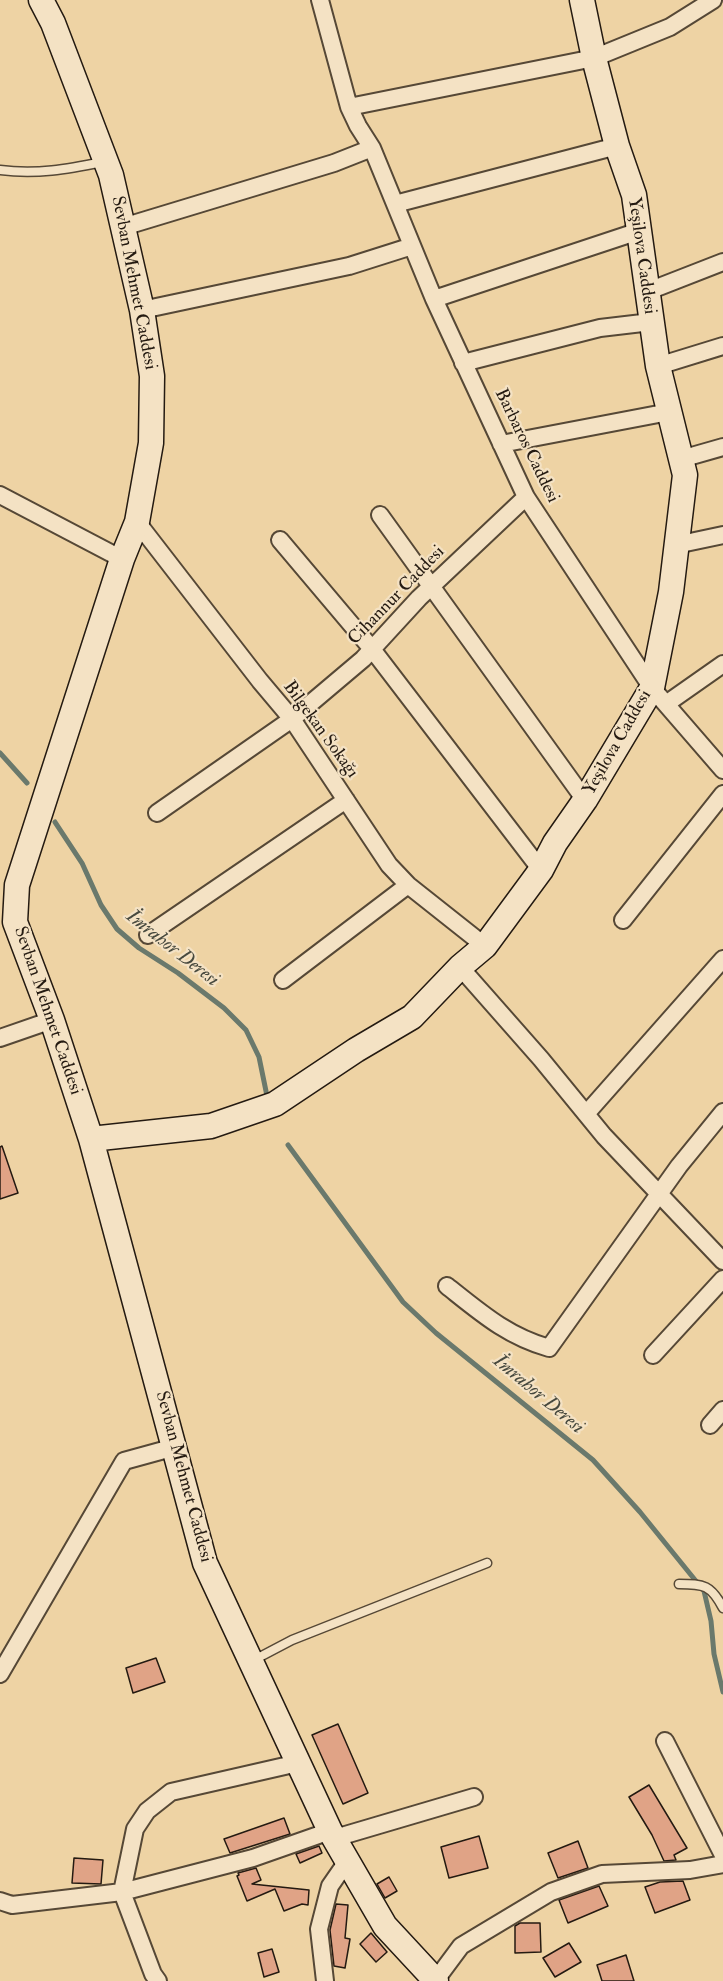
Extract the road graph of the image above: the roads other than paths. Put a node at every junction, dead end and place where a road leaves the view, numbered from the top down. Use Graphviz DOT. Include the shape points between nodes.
graph roads {
  1 [pos="40,0"];
  2 [pos="320,0"];
  3 [pos="582,0"];
  4 [pos="713,0"];
  5 [pos="594,58"];
  6 [pos="349,107"];
  7 [pos="617,146"];
  8 [pos="372,148"];
  9 [pos="106,161"];
  10 [pos="0,170"];
  11 [pos="395,204"];
  12 [pos="123,227"];
  13 [pos="639,231"];
  14 [pos="412,246"];
  15 [pos="723,262"];
  16 [pos="646,292"];
  17 [pos="434,299"];
  18 [pos="142,310"];
  19 [pos="651,322"];
  20 [pos="723,346"];
  21 [pos="463,363"];
  22 [pos="658,366"];
  23 [pos="669,412"];
  24 [pos="501,444"];
  25 [pos="723,447"];
  26 [pos="681,459"];
  27 [pos="0,495"];
  28 [pos="526,497"];
  29 [pos="380,515"];
  30 [pos="137,522"];
  31 [pos="723,535"];
  32 [pos="280,540"];
  33 [pos="676,545"];
  34 [pos="122,559"];
  35 [pos="432,586"];
  36 [pos="372,649"];
  37 [pos="723,664"];
  38 [pos="659,696"];
  39 [pos="292,719"];
  40 [pos="723,770"];
  41 [pos="723,794"];
  42 [pos="346,800"];
  43 [pos="585,800"];
  44 [pos="157,813"];
  45 [pos="541,870"];
  46 [pos="408,885"];
  47 [pos="623,920"];
  48 [pos="8,923"];
  49 [pos="148,935"];
  50 [pos="485,946"];
  51 [pos="723,959"];
  52 [pos="460,967"];
  53 [pos="283,980"];
  54 [pos="52,1020"];
  55 [pos="0,1038"];
  56 [pos="723,1112"];
  57 [pos="586,1114"];
  58 [pos="91,1138"];
  59 [pos="660,1193"];
  60 [pos="720,1253"];
  61 [pos="723,1279"];
  62 [pos="447,1286"];
  63 [pos="653,1355"];
  64 [pos="723,1410"];
  65 [pos="710,1425"];
  66 [pos="175,1448"];
  67 [pos="487,1563"];
  68 [pos="679,1584"];
  69 [pos="723,1608"];
  70 [pos="251,1661"];
  71 [pos="0,1674"];
  72 [pos="665,1741"];
  73 [pos="298,1763"];
  74 [pos="474,1797"];
  75 [pos="332,1834"];
  76 [pos="723,1855"];
  77 [pos="348,1860"];
  78 [pos="723,1864"];
  79 [pos="122,1892"];
  80 [pos="0,1901"];
  81 [pos="158,1981"];
  82 [pos="325,1981"];
  83 [pos="435,1981"];
  1 -- 9 [label="main road, Sevban Mehmet Caddesi" via="53,23"];
  2 -- 6 [label="street, Barbaros Caddesi"];
  3 -- 5 [label="main road, Yeşilova Caddesi"];
  4 -- 5 [label="street" via="670,27"];
  5 -- 6 [label="street"];
  5 -- 7 [label="main road, Yeşilova Caddesi"];
  6 -- 8 [label="street, Barbaros Caddesi"];
  7 -- 11 [label="street"];
  7 -- 13 [label="main road, Yeşilova Caddesi" via="634,195"];
  8 -- 11 [label="street, Barbaros Caddesi"];
  8 -- 12 [label="street"];
  9 -- 10 [label="lane" via="57,171"];
  9 -- 12 [label="main road, Sevban Mehmet Caddesi"];
  11 -- 14 [label="street, Barbaros Caddesi"];
  12 -- 18 [label="main road, Sevban Mehmet Caddesi"];
  13 -- 16 [label="main road, Yeşilova Caddesi"];
  13 -- 17 [label="street"];
  14 -- 17 [label="street, Barbaros Caddesi"];
  14 -- 18 [label="street" via="349,266"];
  15 -- 16 [label="street"];
  16 -- 19 [label="main road, Yeşilova Caddesi"];
  17 -- 21 [label="street, Barbaros Caddesi"];
  18 -- 30 [label="main road, Sevban Mehmet Caddesi" via="152,376 151,432"];
  19 -- 21 [label="street" via="600,328"];
  19 -- 22 [label="main road, Yeşilova Caddesi"];
  20 -- 22 [label="street"];
  21 -- 24 [label="street, Barbaros Caddesi"];
  22 -- 23 [label="main road, Yeşilova Caddesi"];
  23 -- 24 [label="street"];
  23 -- 26 [label="main road, Yeşilova Caddesi"];
  24 -- 28 [label="street, Barbaros Caddesi"];
  25 -- 26 [label="street"];
  26 -- 33 [label="main road, Yeşilova Caddesi" via="685,475"];
  27 -- 34 [label="street"];
  28 -- 35 [label="street, Cihannur Caddesi"];
  28 -- 38 [label="street, Barbaros Caddesi"];
  29 -- 35 [label="street"];
  30 -- 34 [label="main road, Sevban Mehmet Caddesi"];
  30 -- 39 [label="street, Bilgekan Sokağı"];
  31 -- 33 [label="street"];
  32 -- 36 [label="street"];
  33 -- 38 [label="main road, Yeşilova Caddesi"];
  34 -- 48 [label="main road, Sevban Mehmet Caddesi" via="26,853"];
  35 -- 36 [label="street, Cihannur Caddesi"];
  35 -- 43 [label="street"];
  36 -- 39 [label="street, Cihannur Caddesi"];
  36 -- 45 [label="street"];
  37 -- 38 [label="street"];
  38 -- 40 [label="street, Barbaros Caddesi"];
  38 -- 43 [label="main road, Yeşilova Caddesi"];
  39 -- 42 [label="street, Bilgekan Sokağı"];
  39 -- 44 [label="street, Cihannur Caddesi"];
  41 -- 47 [label="street"];
  42 -- 46 [label="street, Bilgekan Sokağı" via="389,865"];
  42 -- 49 [label="street"];
  43 -- 45 [label="main road, Yeşilova Caddesi"];
  45 -- 50 [label="main road, Yeşilova Caddesi"];
  46 -- 50 [label="street, Bilgekan Sokağı"];
  46 -- 53 [label="street"];
  48 -- 54 [label="main road, Sevban Mehmet Caddesi"];
  50 -- 52 [label="main road, Yeşilova Caddesi"];
  51 -- 57 [label="street"];
  52 -- 57 [label="street"];
  52 -- 58 [label="main road, Yeşilova Caddesi" via="412,1017 275,1104 211,1126"];
  54 -- 55 [label="street"];
  54 -- 58 [label="main road, Sevban Mehmet Caddesi"];
  56 -- 59 [label="street"];
  57 -- 59 [label="street"];
  58 -- 66 [label="main road, Sevban Mehmet Caddesi"];
  59 -- 60 [label="street"];
  59 -- 62 [label="street" via="549,1348 496,1325"];
  61 -- 63 [label="street"];
  64 -- 65 [label="street"];
  66 -- 70 [label="main road, Sevban Mehmet Caddesi" via="205,1563"];
  66 -- 71 [label="street" via="124,1461"];
  67 -- 70 [label="lane"];
  68 -- 69 [label="lane" via="703,1585 715,1594"];
  70 -- 73 [label="main road, Sevban Mehmet Caddesi"];
  72 -- 76 [label="street"];
  73 -- 75 [label="main road, Sevban Mehmet Caddesi"];
  73 -- 79 [label="street" via="162,1797 135,1829"];
  74 -- 75 [label="street"];
  75 -- 77 [label="main road, Sevban Mehmet Caddesi"];
  75 -- 79 [label="street"];
  77 -- 82 [label="street" via="330,1886 319,1929"];
  77 -- 83 [label="main road, Sevban Mehmet Caddesi" via="385,1926"];
  78 -- 83 [label="street" via="690,1870 602,1874 551,1892 461,1947"];
  79 -- 80 [label="street" via="12,1905"];
  79 -- 81 [label="street"];
}
